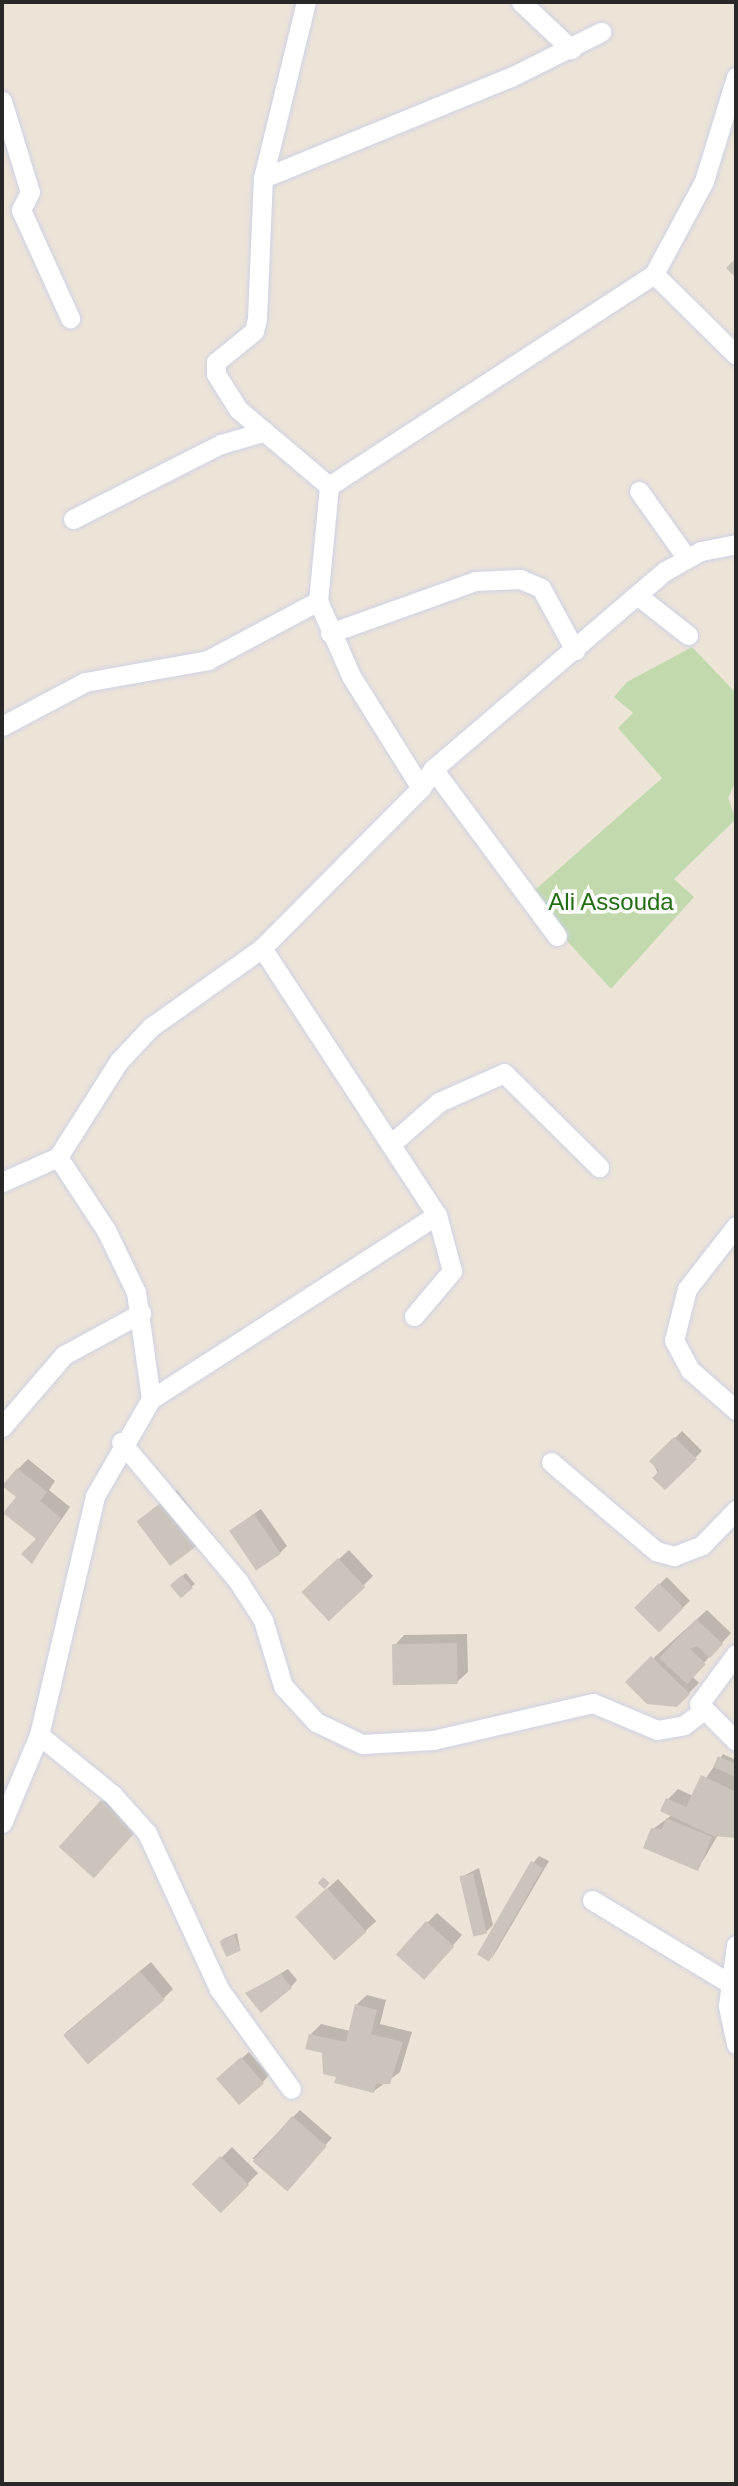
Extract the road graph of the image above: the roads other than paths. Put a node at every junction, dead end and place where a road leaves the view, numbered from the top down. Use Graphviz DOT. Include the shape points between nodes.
graph roads {
  1 [pos="306,2"];
  2 [pos="521,2"];
  3 [pos="601,32"];
  4 [pos="570,49"];
  5 [pos="736,77"];
  6 [pos="2,101"];
  7 [pos="263,178"];
  8 [pos="654,274"];
  9 [pos="69,318"];
  10 [pos="736,355"];
  11 [pos="263,432"];
  12 [pos="330,486"];
  13 [pos="639,491"];
  14 [pos="73,519"];
  15 [pos="736,544"];
  16 [pos="686,557"];
  17 [pos="638,595"];
  18 [pos="318,601"];
  19 [pos="330,633"];
  20 [pos="688,635"];
  21 [pos="575,650"];
  22 [pos="2,726"];
  23 [pos="433,769"];
  24 [pos="421,788"];
  25 [pos="557,936"];
  26 [pos="262,948"];
  27 [pos="392,1143"];
  28 [pos="58,1157"];
  29 [pos="599,1167"];
  30 [pos="2,1182"];
  31 [pos="437,1215"];
  32 [pos="736,1226"];
  33 [pos="141,1313"];
  34 [pos="414,1316"];
  35 [pos="151,1399"];
  36 [pos="736,1410"];
  37 [pos="2,1427"];
  38 [pos="121,1443"];
  39 [pos="551,1462"];
  40 [pos="736,1510"];
  41 [pos="736,1654"];
  42 [pos="701,1712"];
  43 [pos="38,1735"];
  44 [pos="736,1741"];
  45 [pos="2,1823"];
  46 [pos="592,1900"];
  47 [pos="736,1945"];
  48 [pos="729,1983"];
  49 [pos="736,2043"];
  50 [pos="291,2089"];
  1 -- 7 [label="street"];
  2 -- 4 [label="street"];
  3 -- 4 [label="street"];
  4 -- 7 [label="street"];
  5 -- 8 [label="street" via="704,181"];
  6 -- 9 [label="street" via="30,192 22,210"];
  7 -- 11 [label="street" via="257,319 243,343 216,362 216,373 238,409"];
  8 -- 10 [label="street"];
  8 -- 12 [label="street"];
  11 -- 12 [label="street"];
  11 -- 14 [label="street" via="220,444"];
  12 -- 18 [label="street"];
  13 -- 16 [label="street"];
  15 -- 16 [label="street"];
  16 -- 17 [label="street"];
  17 -- 20 [label="street"];
  17 -- 21 [label="street"];
  18 -- 19 [label="street"];
  18 -- 22 [label="street" via="208,660 85,682"];
  19 -- 21 [label="street" via="475,580 520,579 541,588"];
  19 -- 24 [label="street"];
  21 -- 23 [label="street"];
  23 -- 24 [label="street"];
  23 -- 25 [label="street"];
  24 -- 26 [label="street"];
  26 -- 27 [label="street" via="351,1090"];
  26 -- 28 [label="street" via="151,1027 119,1061"];
  27 -- 29 [label="street" via="439,1102 504,1073"];
  27 -- 31 [label="street"];
  28 -- 30 [label="street"];
  28 -- 33 [label="street" via="106,1230"];
  31 -- 34 [label="street" via="452,1271"];
  31 -- 35 [label="street"];
  32 -- 36 [label="street" via="687,1289 674,1340 690,1370"];
  33 -- 35 [label="street" via="140,1358"];
  33 -- 37 [label="street" via="64,1355"];
  35 -- 38 [label="street"];
  38 -- 42 [label="street" via="238,1581 263,1620 283,1686 316,1722 362,1744 433,1740 593,1703 657,1730 684,1725"];
  38 -- 43 [label="street" via="95,1496"];
  39 -- 40 [label="street" via="656,1551 674,1556 702,1545"];
  41 -- 42 [label="street" via="700,1699"];
  42 -- 44 [label="street"];
  43 -- 45 [label="street"];
  43 -- 50 [label="street" via="113,1795 147,1833 219,1989"];
  46 -- 48 [label="street"];
  47 -- 48 [label="street"];
  48 -- 49 [label="street"];
}
